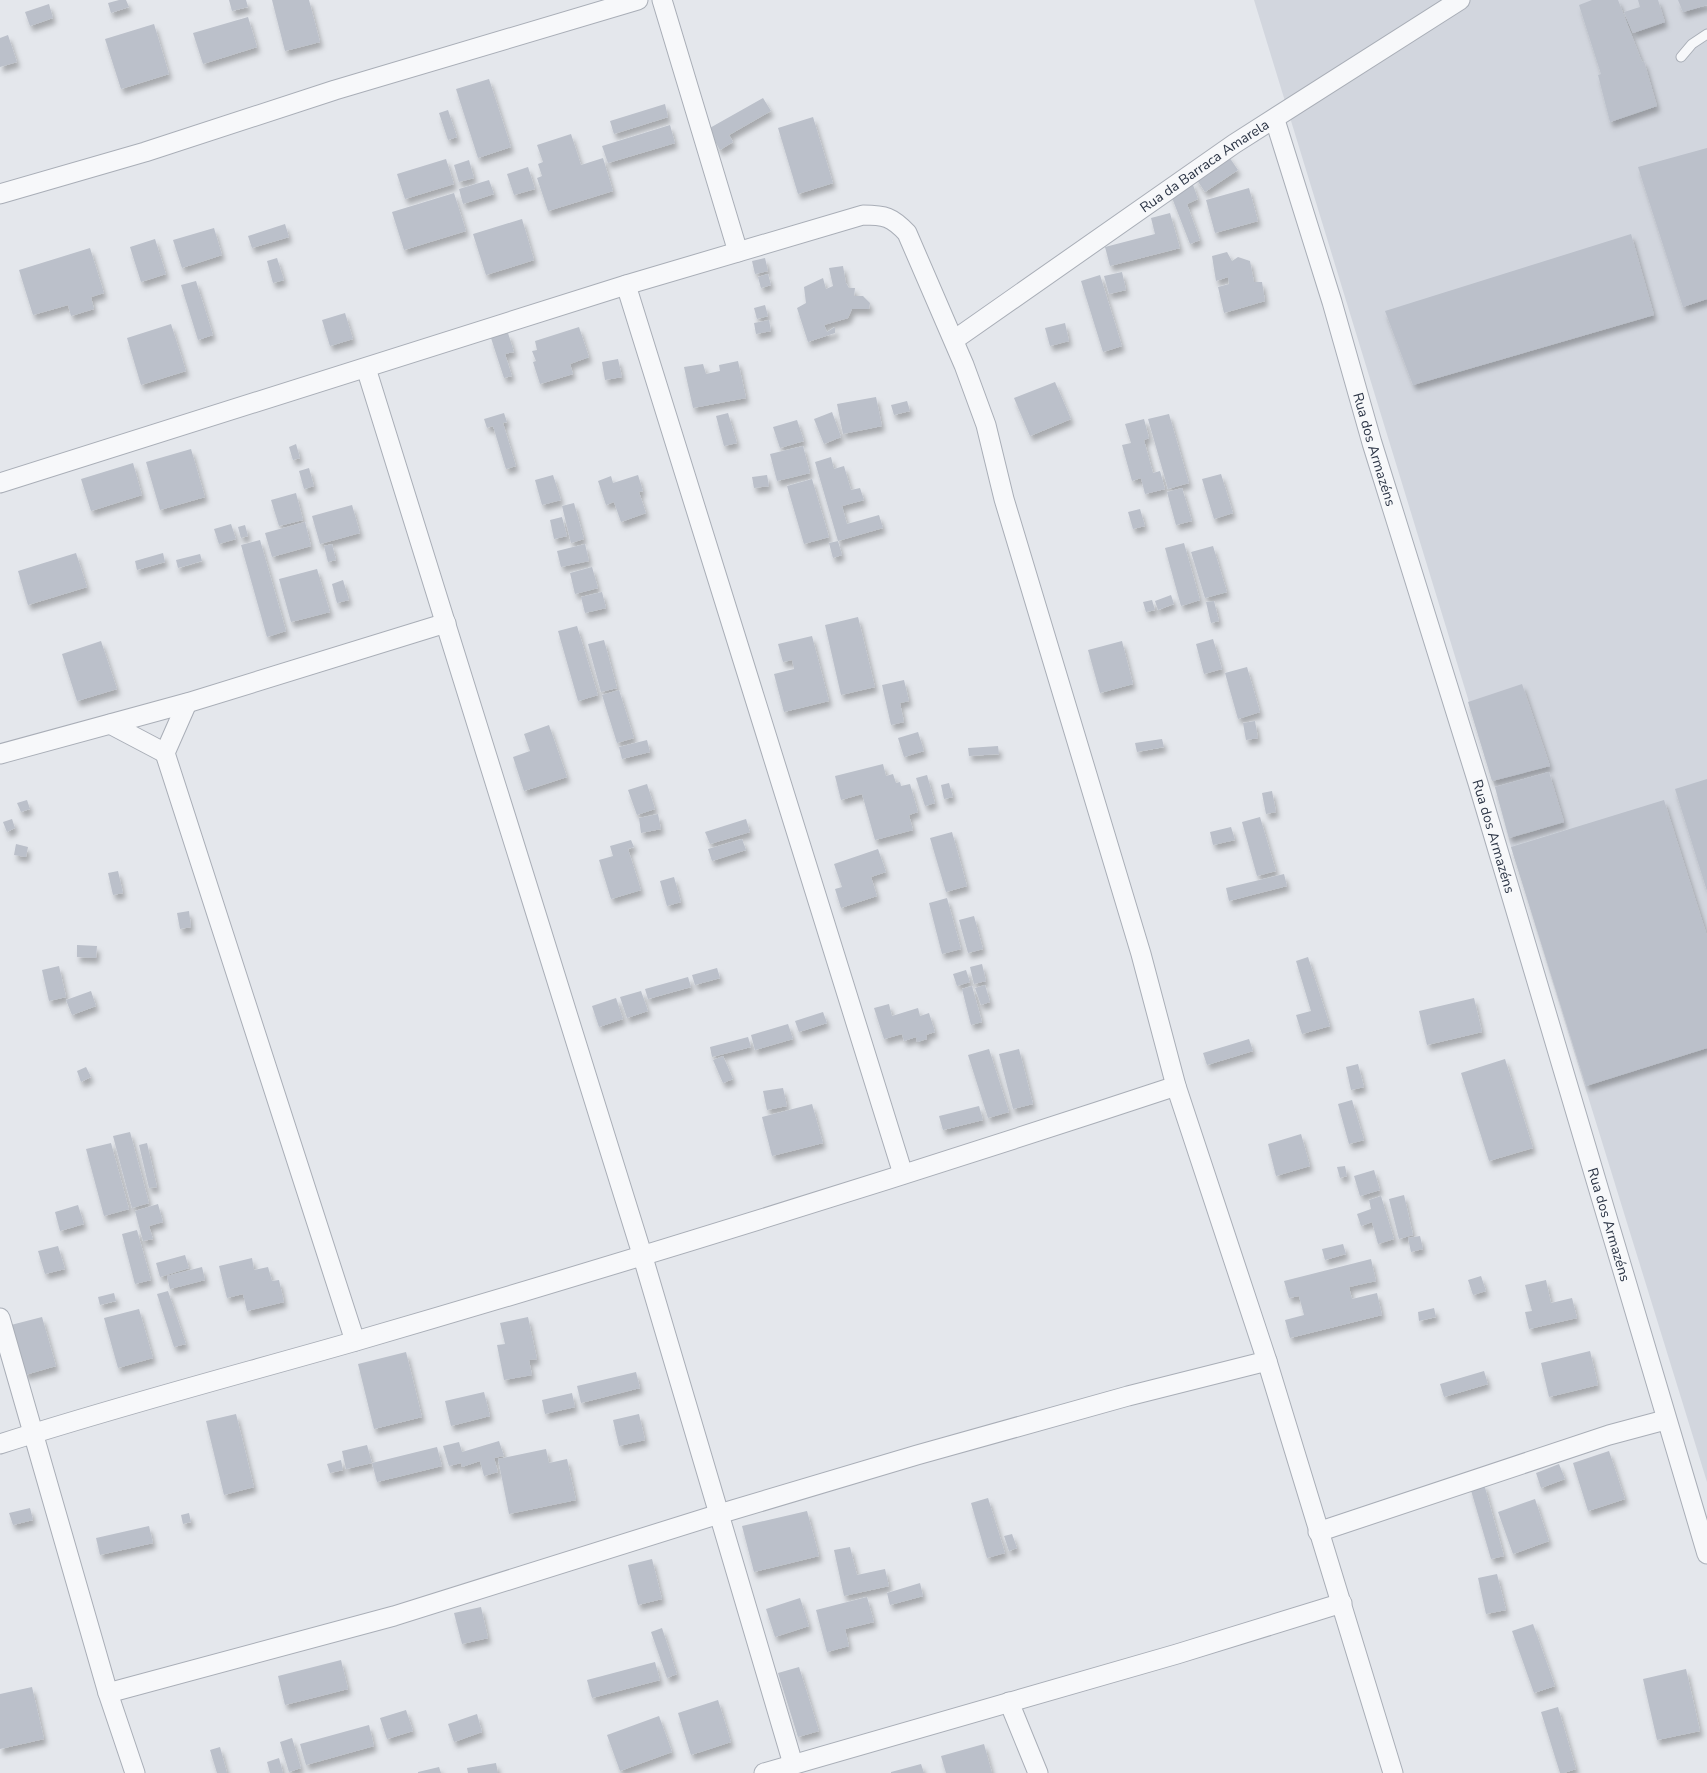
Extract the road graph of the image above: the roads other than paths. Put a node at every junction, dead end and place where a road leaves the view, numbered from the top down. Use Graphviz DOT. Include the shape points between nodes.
graph roads {
  1 [pos="638,0"];
  2 [pos="662,0"];
  3 [pos="1460,0"];
  4 [pos="1707,34"];
  5 [pos="1681,57"];
  6 [pos="1275,120"];
  7 [pos="0,194"];
  8 [pos="738,252"];
  9 [pos="626,285"];
  10 [pos="954,340"];
  11 [pos="366,368"];
  12 [pos="0,482"];
  13 [pos="446,624"];
  14 [pos="187,703"];
  15 [pos="110,724"];
  16 [pos="165,753"];
  17 [pos="0,754"];
  18 [pos="1176,1086"];
  19 [pos="903,1174"];
  20 [pos="642,1254"];
  21 [pos="0,1318"];
  22 [pos="355,1341"];
  23 [pos="1267,1361"];
  24 [pos="1665,1420"];
  25 [pos="35,1433"];
  26 [pos="0,1444"];
  27 [pos="719,1514"];
  28 [pos="1318,1532"];
  29 [pos="1707,1554"];
  30 [pos="1342,1603"];
  31 [pos="108,1693"];
  32 [pos="1009,1702"];
  33 [pos="793,1764"];
  34 [pos="135,1773"];
  35 [pos="764,1773"];
  36 [pos="1038,1773"];
  37 [pos="1393,1773"];
  1 -- 7 [label="street"];
  2 -- 8 [label="street"];
  3 -- 6 [label="street, Rua da Barraca Amarela"];
  4 -- 5 [label="lane"];
  6 -- 10 [label="street, Rua da Barraca Amarela" via="1234,144"];
  6 -- 24 [label="street, Rua dos Armazéns" via="1486,812"];
  8 -- 9 [label="street"];
  8 -- 10 [label="street" via="863,215 895,220 907,233"];
  9 -- 11 [label="street"];
  9 -- 19 [label="street"];
  10 -- 18 [label="street" via="986,426 1004,499 1141,954"];
  11 -- 12 [label="street"];
  11 -- 13 [label="street"];
  13 -- 14 [label="street"];
  13 -- 20 [label="street"];
  14 -- 15 [label="street"];
  14 -- 16 [label="street"];
  15 -- 16 [label="street"];
  15 -- 17 [label="street"];
  16 -- 22 [label="street"];
  18 -- 19 [label="street"];
  18 -- 23 [label="street"];
  19 -- 20 [label="street"];
  20 -- 22 [label="street"];
  20 -- 27 [label="street"];
  21 -- 25 [label="street"];
  22 -- 25 [label="street"];
  23 -- 27 [label="street" via="1118,1398"];
  23 -- 28 [label="street"];
  24 -- 28 [label="street" via="1609,1435"];
  24 -- 29 [label="street, Rua dos Armazéns"];
  25 -- 26 [label="street"];
  25 -- 31 [label="street"];
  27 -- 31 [label="street" via="394,1616"];
  27 -- 33 [label="street"];
  28 -- 30 [label="street"];
  30 -- 32 [label="street"];
  30 -- 37 [label="street"];
  31 -- 34 [label="street"];
  32 -- 33 [label="street"];
  32 -- 36 [label="street"];
  33 -- 35 [label="street"];
}
